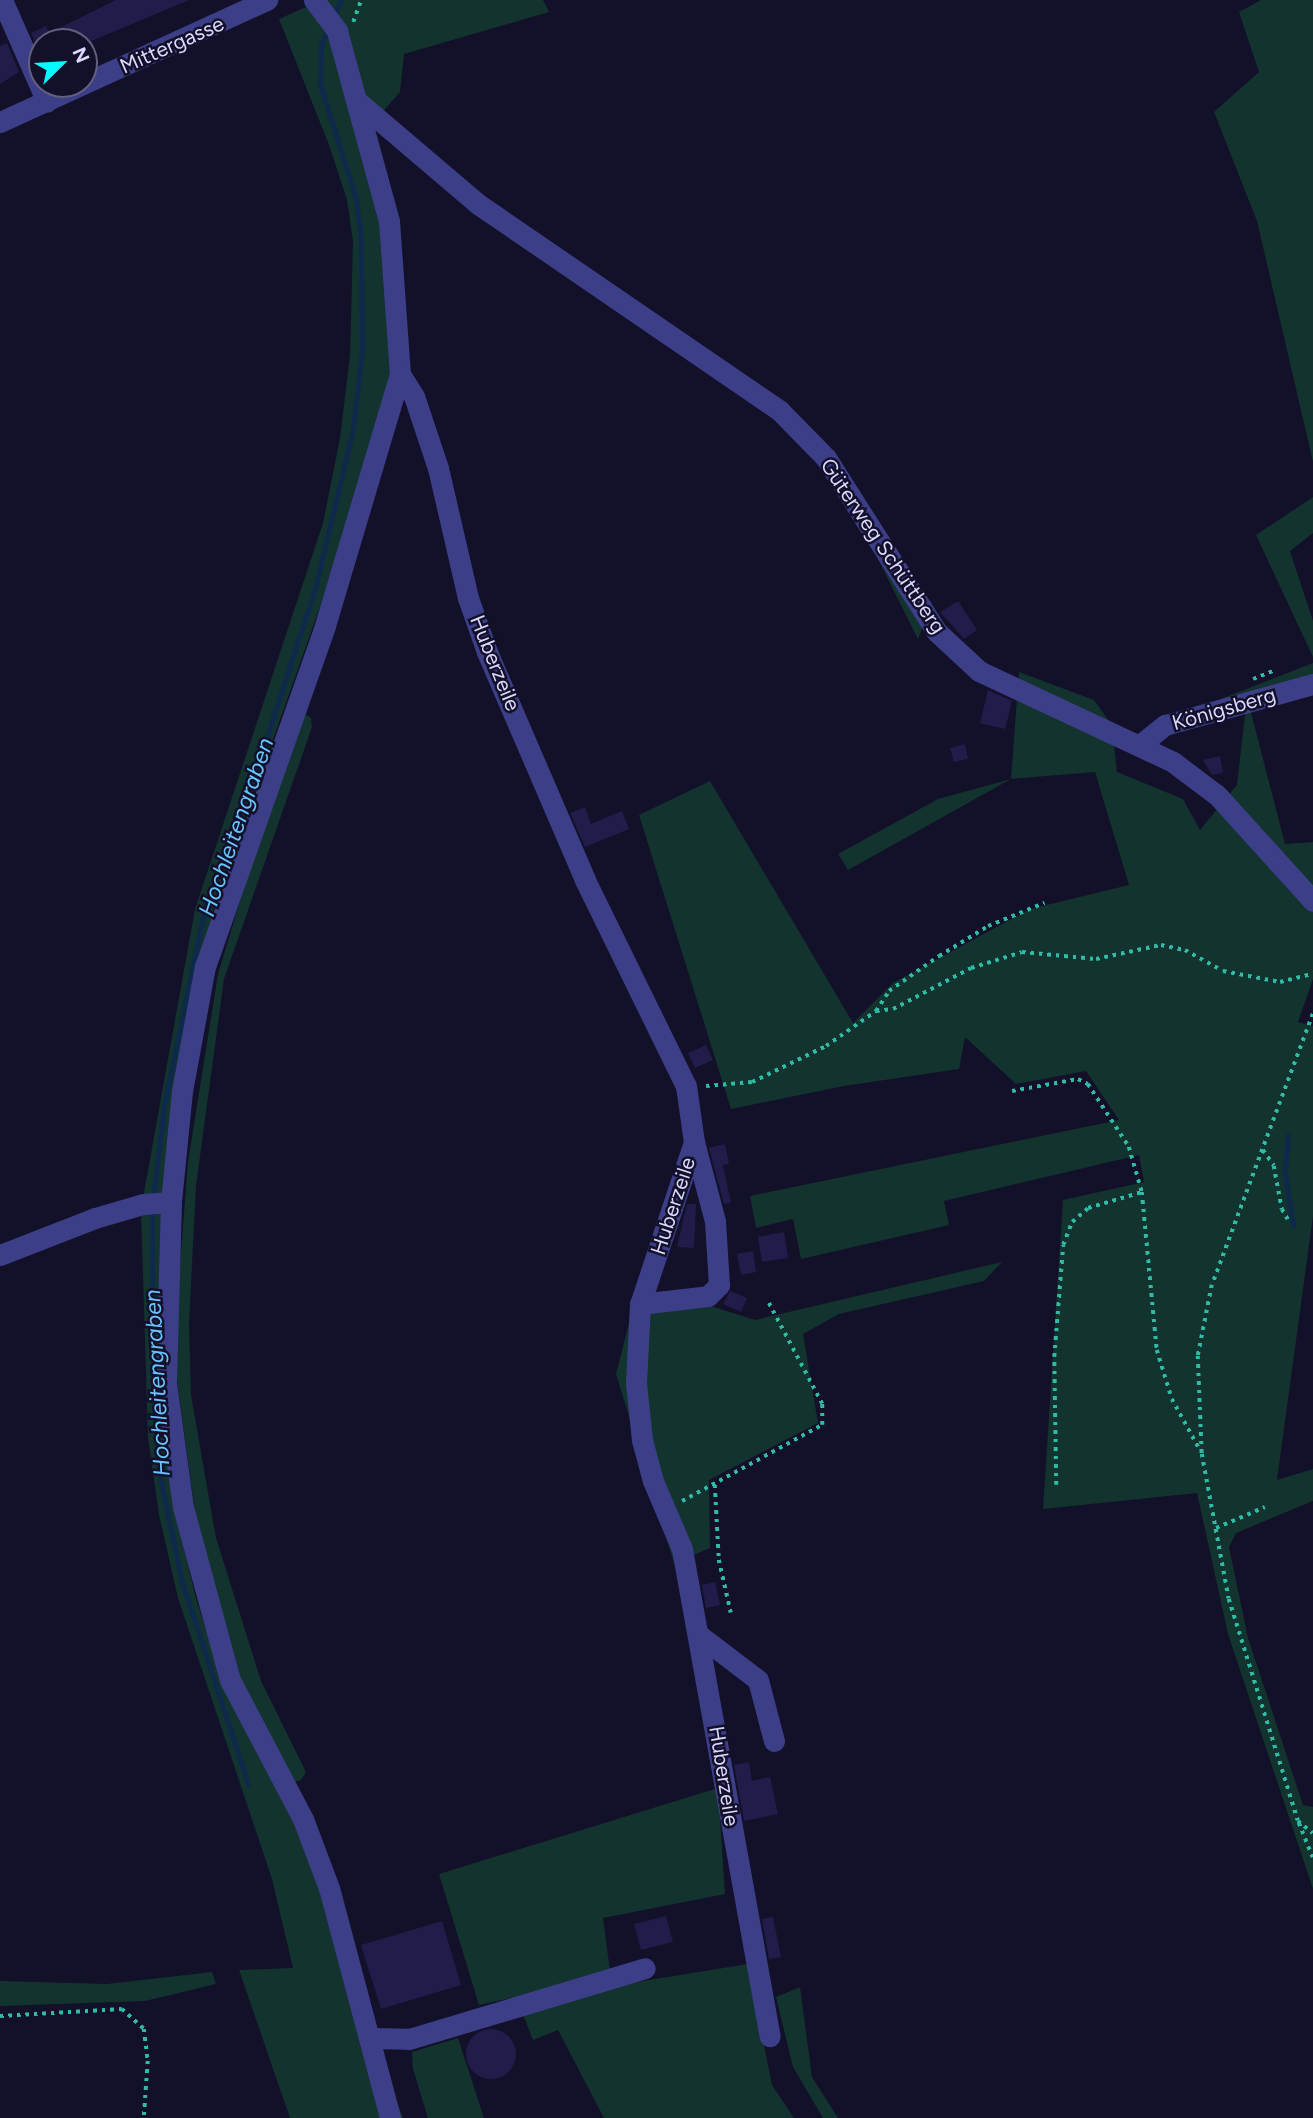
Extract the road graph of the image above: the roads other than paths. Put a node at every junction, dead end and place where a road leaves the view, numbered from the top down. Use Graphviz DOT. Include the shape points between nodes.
graph roads {
  1 [pos="2,0"];
  2 [pos="267,0"];
  3 [pos="320,6"];
  4 [pos="357,101"];
  5 [pos="47,102"];
  6 [pos="0,122"];
  7 [pos="414,154"];
  8 [pos="374,161"];
  9 [pos="400,374"];
  10 [pos="1313,684"];
  11 [pos="1140,745"];
  12 [pos="1313,901"];
  13 [pos="694,1142"];
  14 [pos="159,1202"];
  15 [pos="0,1255"];
  16 [pos="640,1304"];
  17 [pos="699,1635"];
  18 [pos="774,1741"];
  19 [pos="645,1968"];
  20 [pos="770,2036"];
  21 [pos="370,2038"];
  22 [pos="390,2118"];
  1 -- 5 [label="street"];
  2 -- 5 [label="street, Mittergasse"];
  3 -- 4 [label="street" via="337,31"];
  4 -- 7 [label="street, Güterweg Schüttberg"];
  4 -- 8 [label="street"];
  5 -- 6 [label="street, Mittergasse"];
  7 -- 8 [label="street"];
  7 -- 11 [label="street, Güterweg Schüttberg" via="478,204 780,411 826,458 937,632 979,671"];
  8 -- 9 [label="street" via="390,221"];
  9 -- 13 [label="street, Huberzeile" via="414,396 439,468 468,597 487,652 585,880 686,1086"];
  9 -- 14 [label="street" via="325,626 205,966"];
  10 -- 11 [label="street, Königsberg" via="1165,725"];
  11 -- 12 [label="street, Güterweg Schüttberg" via="1217,794"];
  13 -- 16 [label="street, Huberzeile"];
  13 -- 16 [label="street" via="715,1220 719,1285 708,1296"];
  14 -- 15 [label="street"];
  14 -- 21 [label="street" via="166,1383 183,1507 230,1680 303,1819 329,1888"];
  16 -- 17 [label="street, Huberzeile" via="636,1383 642,1440 653,1481 682,1549"];
  17 -- 18 [label="street" via="758,1680"];
  17 -- 20 [label="street, Huberzeile"];
  19 -- 21 [label="street" via="409,2039"];
  21 -- 22 [label="street"];
}
